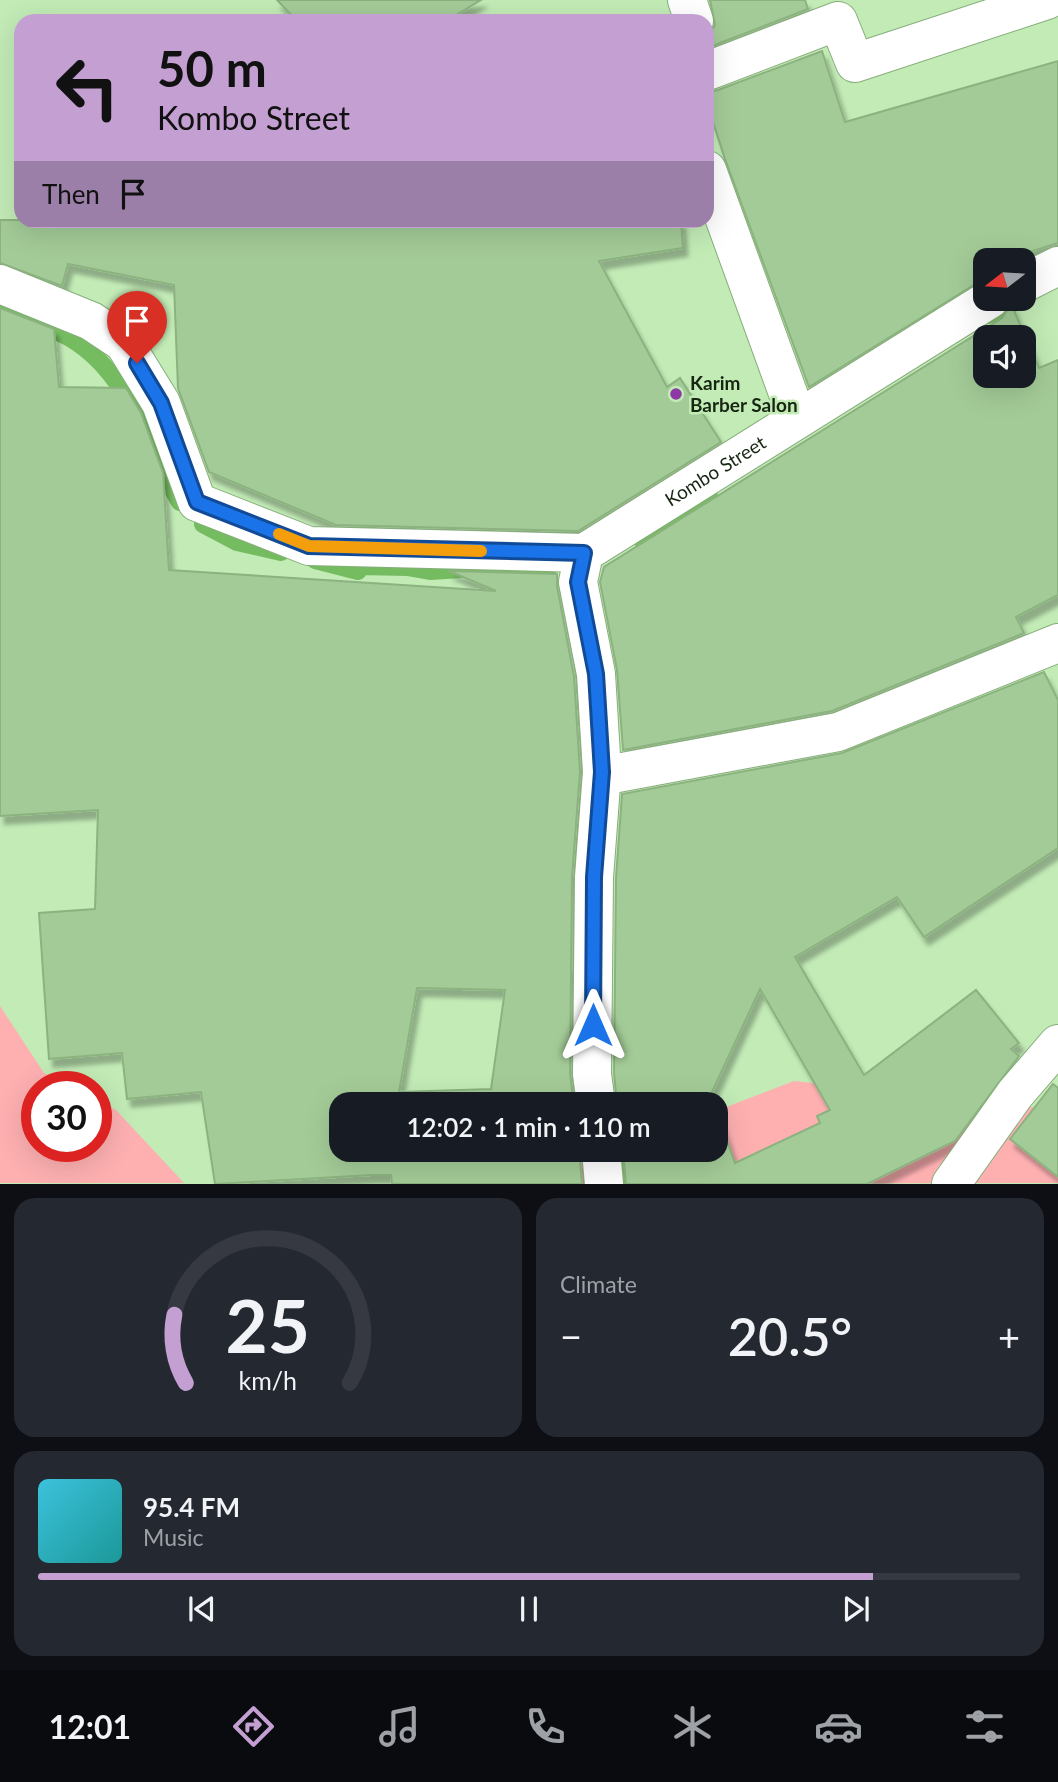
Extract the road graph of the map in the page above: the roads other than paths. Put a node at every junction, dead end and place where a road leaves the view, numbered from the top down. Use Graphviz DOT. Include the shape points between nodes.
graph roads {
  1 [pos="1047,0"];
  2 [pos="714,65"];
  3 [pos="714,189"];
  4 [pos="1058,266"];
  5 [pos="1036,277"];
  6 [pos="0,284"];
  7 [pos="973,309"];
  8 [pos="797,418"];
  9 [pos="584,553"];
  10 [pos="1058,643"];
  11 [pos="602,772"];
  12 [pos="1058,1045"];
  13 [pos="595,1092"];
  14 [pos="602,1162"];
  15 [pos="604,1184"];
  16 [pos="951,1184"];
  1 -- 2 [label="street" via="855,63 838,21"];
  3 -- 8 [label="street"];
  4 -- 5 [label="street"];
  6 -- 9 [label="street" via="90,321 124,343 161,403 197,502 309,546"];
  7 -- 8 [label="street, Kombo Street"];
  8 -- 9 [label="street, Kombo Street"];
  9 -- 11 [label="street" via="578,582 596,674"];
  10 -- 11 [label="street" via="838,732 612,774"];
  11 -- 13 [label="street" via="594,877"];
  12 -- 16 [label="street" via="1015,1094"];
  14 -- 15 [label="street"];
}
